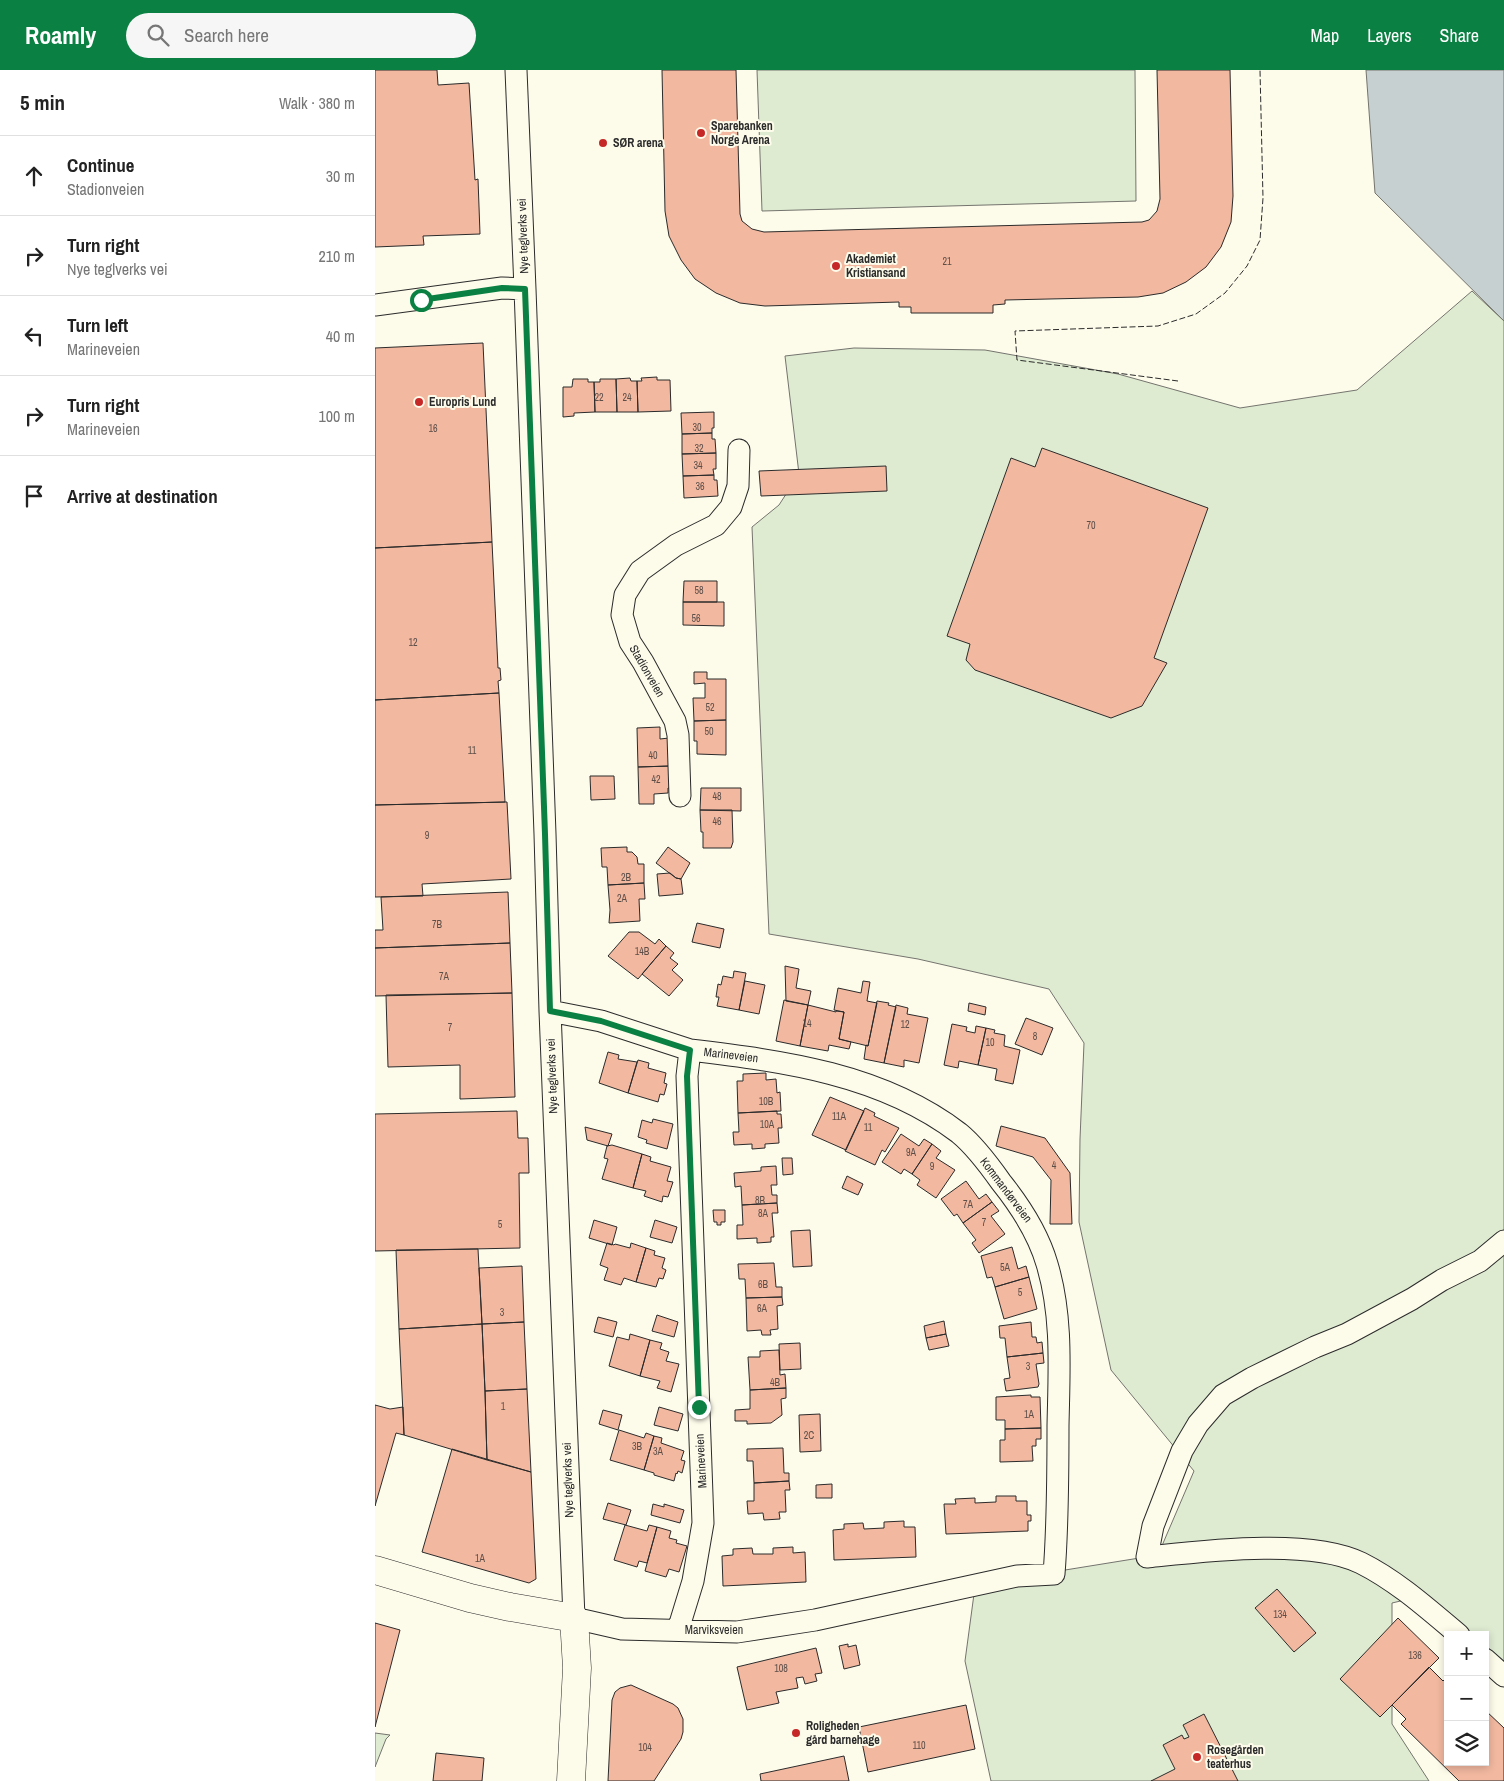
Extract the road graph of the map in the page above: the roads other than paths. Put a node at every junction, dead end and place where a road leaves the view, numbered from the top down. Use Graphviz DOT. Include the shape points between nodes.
graph roads {
  1 [pos="516,70"];
  2 [pos="525,289"];
  3 [pos="375,305"];
  4 [pos="739,450"];
  5 [pos="680,796"];
  6 [pos="550,1011"];
  7 [pos="690,1050"];
  8 [pos="772,1060"];
  9 [pos="1504,1241"];
  10 [pos="375,1570"];
  11 [pos="1054,1574"];
  12 [pos="574,1618"];
  13 [pos="678,1630"];
  14 [pos="1454,1631"];
  15 [pos="1489,1663"];
  16 [pos="1504,1676"];
  17 [pos="571,1781"];
  1 -- 2 [label="street, Nye teglverks vei"];
  2 -- 3 [label="street" via="502,288"];
  2 -- 6 [label="street, Nye teglverks vei"];
  4 -- 5 [label="street, Stadionveien" via="738,486 731,507 716,526 676,545 639,571 625,595 622,615 630,642 675,721"];
  6 -- 7 [label="street, Marineveien" via="601,1021"];
  6 -- 12 [label="street, Nye teglverks vei"];
  7 -- 8 [label="street, Marineveien"];
  7 -- 13 [label="street, Marineveien" via="687,1076 703,1523 693,1580"];
  8 -- 11 [label="street, Kommandørveien" via="851,1079 887,1092 959,1134 1012,1195 1033,1227 1047,1264 1056,1305 1059,1344"];
  9 -- 14 [label="street" via="1480,1261 1412,1299 1223,1395 1198,1424 1182,1451 1153,1526 1147,1557 1261,1549 1331,1553 1360,1562 1392,1581"];
  10 -- 12 [label="street, Marviksveien" via="470,1598"];
  11 -- 13 [label="street, Marviksveien" via="1017,1576 771,1627 737,1632"];
  12 -- 13 [label="street, Marviksveien" via="622,1629"];
  12 -- 17 [label="street, Nye teglverks vei" via="577,1668"];
  15 -- 16 [label="street"];
}
